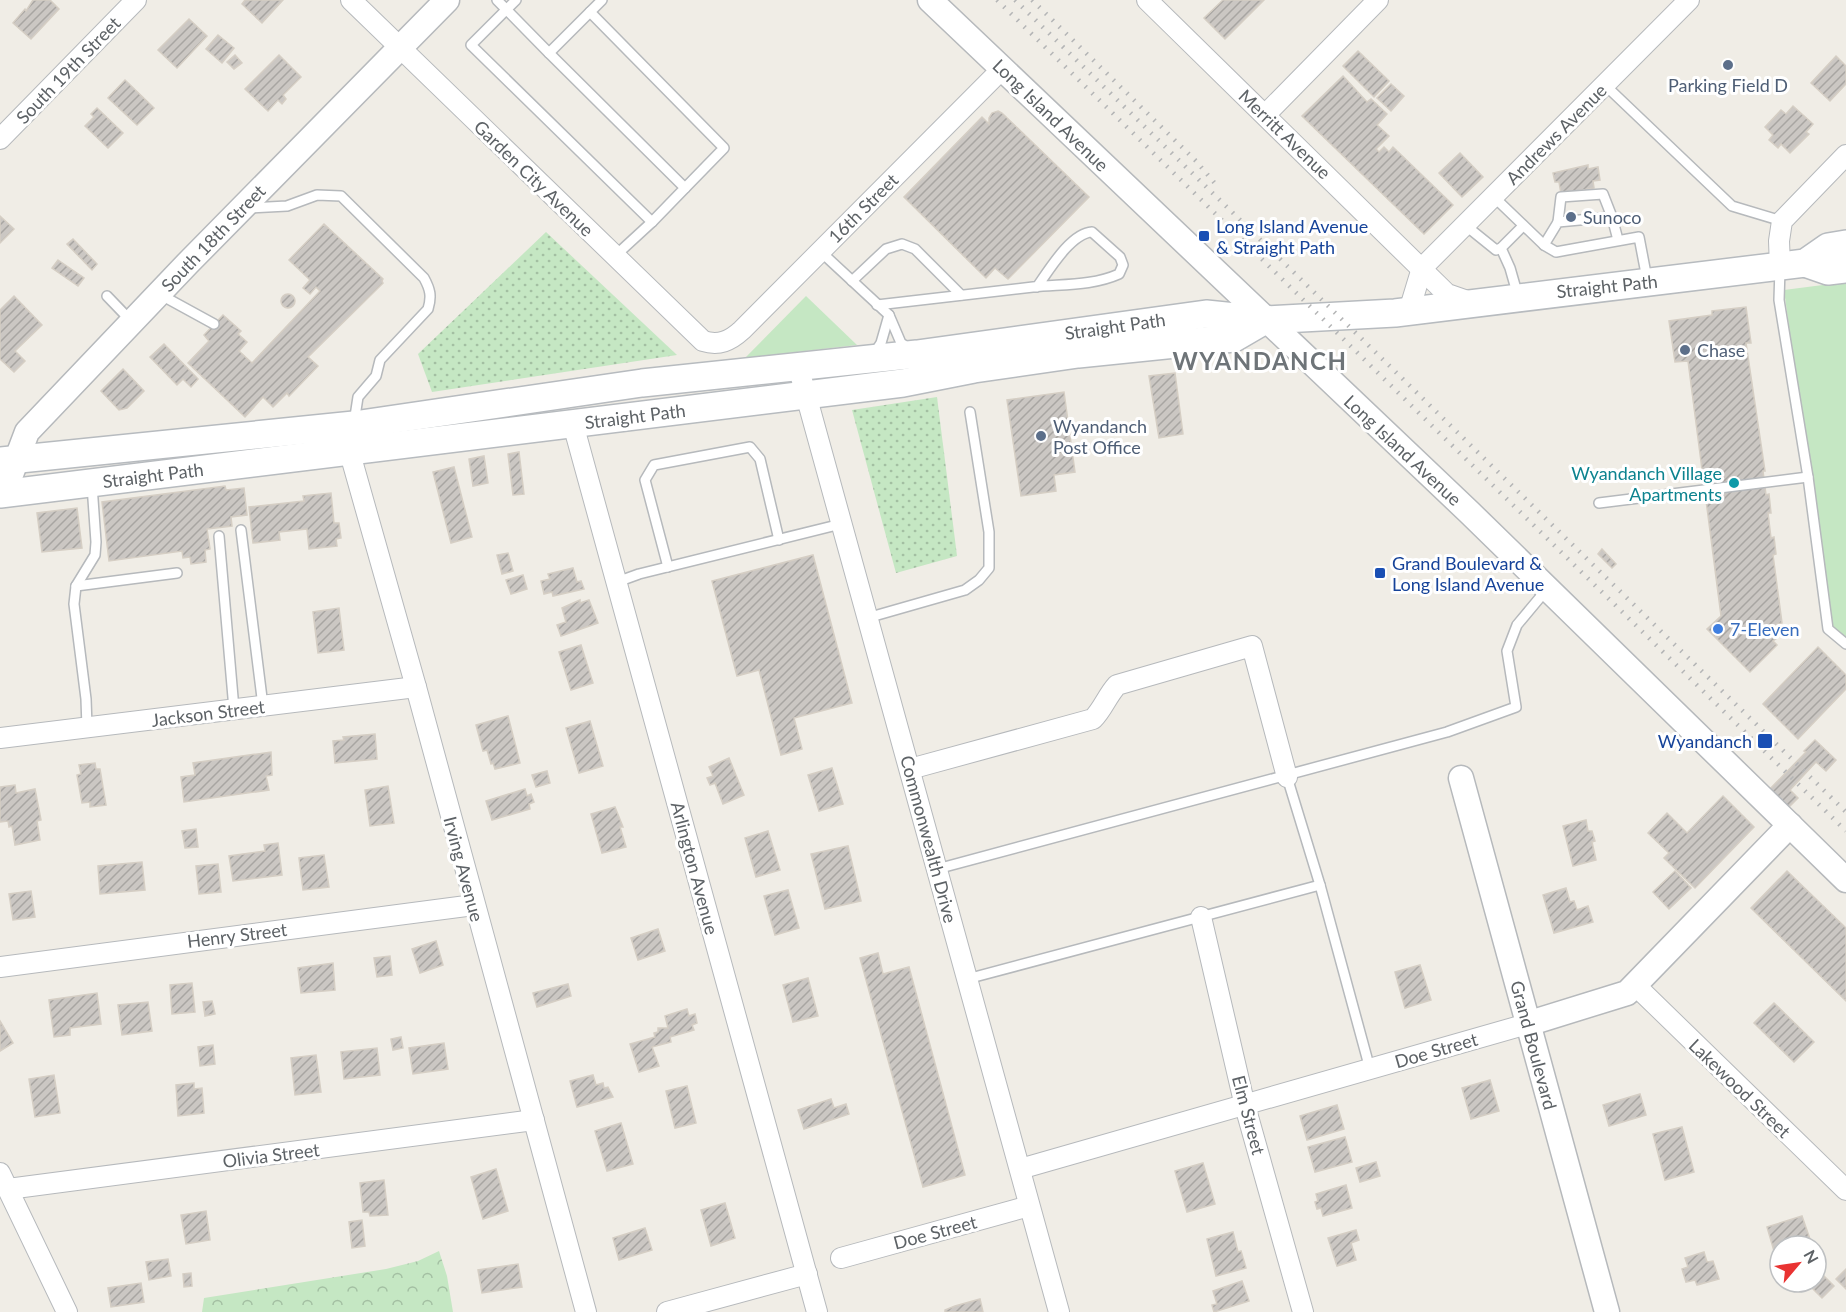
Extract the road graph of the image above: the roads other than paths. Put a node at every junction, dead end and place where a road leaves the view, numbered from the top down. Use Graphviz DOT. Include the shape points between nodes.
graph roads {
  1 [pos="136,0"];
  2 [pos="351,0"];
  3 [pos="447,0"];
  4 [pos="497,0"];
  5 [pos="516,0"];
  6 [pos="602,0"];
  7 [pos="930,0"];
  8 [pos="1148,0"];
  9 [pos="1378,0"];
  10 [pos="1689,0"];
  11 [pos="506,10"];
  12 [pos="590,12"];
  13 [pos="400,48"];
  14 [pos="549,53"];
  15 [pos="1002,69"];
  16 [pos="1605,85"];
  17 [pos="1265,115"];
  18 [pos="0,140"];
  19 [pos="1846,155"];
  20 [pos="685,188"];
  21 [pos="1494,197"];
  22 [pos="242,208"];
  23 [pos="1612,217"];
  24 [pos="1782,221"];
  25 [pos="652,222"];
  26 [pos="1558,222"];
  27 [pos="1466,225"];
  28 [pos="1523,226"];
  29 [pos="1618,240"];
  30 [pos="1846,244"];
  31 [pos="1544,245"];
  32 [pos="1501,248"];
  33 [pos="820,251"];
  34 [pos="614,256"];
  35 [pos="1793,264"];
  36 [pos="1422,268"];
  37 [pos="1846,269"];
  38 [pos="852,281"];
  39 [pos="1647,282"];
  40 [pos="1037,287"];
  41 [pos="159,294"];
  42 [pos="961,295"];
  43 [pos="108,296"];
  44 [pos="1518,296"];
  45 [pos="1472,303"];
  46 [pos="877,304"];
  47 [pos="1409,311"];
  48 [pos="889,315"];
  49 [pos="1265,320"];
  50 [pos="132,322"];
  51 [pos="214,324"];
  52 [pos="722,343"];
  53 [pos="917,354"];
  54 [pos="870,359"];
  55 [pos="798,366"];
  56 [pos="805,394"];
  57 [pos="970,412"];
  58 [pos="573,424"];
  59 [pos="351,438"];
  60 [pos="8,460"];
  61 [pos="1808,477"];
  62 [pos="91,482"];
  63 [pos="2,493"];
  64 [pos="1599,503"];
  65 [pos="841,524"];
  66 [pos="241,530"];
  67 [pos="219,536"];
  68 [pos="779,540"];
  69 [pos="668,567"];
  70 [pos="177,573"];
  71 [pos="617,582"];
  72 [pos="76,586"];
  73 [pos="1548,589"];
  74 [pos="867,618"];
  75 [pos="1846,644"];
  76 [pos="416,687"];
  77 [pos="263,706"];
  78 [pos="234,709"];
  79 [pos="87,727"];
  80 [pos="0,738"];
  81 [pos="910,770"];
  82 [pos="1287,777"];
  83 [pos="1461,778"];
  84 [pos="1790,825"];
  85 [pos="937,869"];
  86 [pos="1846,880"];
  87 [pos="1320,885"];
  88 [pos="474,905"];
  89 [pos="1201,917"];
  90 [pos="0,967"];
  91 [pos="967,979"];
  92 [pos="1635,985"];
  93 [pos="1527,1024"];
  94 [pos="1370,1070"];
  95 [pos="1245,1106"];
  96 [pos="534,1120"];
  97 [pos="1020,1170"];
  98 [pos="4,1181"];
  99 [pos="1846,1190"];
  100 [pos="1029,1206"];
  101 [pos="841,1258"];
  102 [pos="807,1274"];
  103 [pos="67,1312"];
  104 [pos="586,1312"];
  105 [pos="667,1312"];
  106 [pos="817,1312"];
  107 [pos="1059,1312"];
  108 [pos="1303,1312"];
  109 [pos="1607,1312"];
  1 -- 18 [label="street, South 19th Street"];
  2 -- 13 [label="street, Garden City Avenue"];
  3 -- 13 [label="street, South 18th Street"];
  4 -- 11 [label="lane"];
  5 -- 11 [label="lane"];
  6 -- 12 [label="lane"];
  7 -- 15 [label="street, Long Island Avenue"];
  8 -- 17 [label="street, Merritt Avenue"];
  9 -- 17 [label="street"];
  10 -- 16 [label="street, Andrews Avenue"];
  11 -- 14 [label="lane"];
  11 -- 25 [label="lane" via="471,45"];
  12 -- 14 [label="lane"];
  12 -- 20 [label="lane" via="724,148"];
  13 -- 22 [label="street, South 18th Street"];
  13 -- 34 [label="street, Garden City Avenue"];
  14 -- 20 [label="lane"];
  15 -- 33 [label="street, 16th Street"];
  15 -- 49 [label="street, Long Island Avenue"];
  16 -- 21 [label="street, Andrews Avenue"];
  16 -- 24 [label="lane" via="1732,206"];
  17 -- 36 [label="street, Merritt Avenue"];
  19 -- 24 [label="street"];
  20 -- 25 [label="lane"];
  21 -- 27 [label="street, Andrews Avenue"];
  21 -- 28 [label="lane"];
  22 -- 41 [label="street, South 18th Street"];
  22 -- 59 [label="lane" via="287,206 317,195 341,196 423,278 430,290 428,309 380,360 376,376 358,397"];
  23 -- 26 [label="lane"];
  23 -- 26 [label="lane" via="1603,194 1561,197"];
  23 -- 29 [label="lane"];
  24 -- 35 [label="street" via="1779,241"];
  25 -- 34 [label="lane"];
  26 -- 31 [label="lane"];
  27 -- 32 [label="lane" via="1496,250"];
  27 -- 36 [label="street, Andrews Avenue"];
  28 -- 31 [label="lane"];
  28 -- 32 [label="lane"];
  29 -- 31 [label="lane" via="1556,252"];
  29 -- 39 [label="lane" via="1639,237"];
  30 -- 35 [label="main road, Straight Path" via="1828,246"];
  32 -- 44 [label="lane"];
  33 -- 38 [label="lane"];
  33 -- 52 [label="street, 16th Street" via="742,330"];
  34 -- 52 [label="street, Garden City Avenue" via="703,341"];
  35 -- 37 [label="main road, Straight Path" via="1828,271"];
  35 -- 39 [label="main road, Straight Path"];
  35 -- 61 [label="lane" via="1779,300"];
  36 -- 45 [label="street, Merritt Avenue" via="1447,294"];
  36 -- 47 [label="street"];
  38 -- 42 [label="lane" via="886,249 902,244 915,249"];
  38 -- 46 [label="lane"];
  39 -- 44 [label="main road, Straight Path"];
  40 -- 40 [label="lane" via="1106,280 1119,274 1123,265 1120,257 1092,232 1085,232 1066,247"];
  40 -- 42 [label="lane"];
  41 -- 50 [label="street, South 18th Street"];
  41 -- 51 [label="lane"];
  42 -- 46 [label="lane"];
  43 -- 50 [label="lane"];
  44 -- 45 [label="main road, Straight Path"];
  45 -- 47 [label="main road, Straight Path"];
  46 -- 48 [label="lane"];
  47 -- 49 [label="main road, Straight Path"];
  48 -- 53 [label="lane" via="901,343"];
  48 -- 54 [label="lane" via="881,343"];
  49 -- 53 [label="main road, Straight Path" via="1206,314"];
  49 -- 56 [label="main road, Straight Path" via="1234,338 1078,354 903,383"];
  49 -- 73 [label="street, Long Island Avenue"];
  50 -- 60 [label="street, South 18th Street" via="27,432"];
  53 -- 54 [label="main road, Straight Path"];
  54 -- 55 [label="main road, Straight Path"];
  55 -- 56 [label="street, Commonwealth Drive"];
  55 -- 59 [label="main road, Straight Path" via="642,383"];
  56 -- 58 [label="main road, Straight Path"];
  56 -- 65 [label="street, Commonwealth Drive"];
  57 -- 74 [label="lane" via="989,532 989,568 964,590"];
  58 -- 59 [label="main road, Straight Path"];
  58 -- 71 [label="street, Arlington Avenue"];
  59 -- 60 [label="main road, Straight Path"];
  59 -- 62 [label="main road, Straight Path"];
  59 -- 76 [label="street, Irving Avenue"];
  60 -- 63 [label="street, South 18th Street"];
  61 -- 64 [label="lane"];
  61 -- 75 [label="lane" via="1828,629"];
  62 -- 63 [label="main road, Straight Path"];
  62 -- 72 [label="lane" via="95,555"];
  65 -- 68 [label="lane"];
  65 -- 74 [label="street, Commonwealth Drive"];
  66 -- 77 [label="lane"];
  67 -- 78 [label="lane"];
  68 -- 69 [label="lane"];
  68 -- 69 [label="lane" via="760,459 750,447 654,465 645,480"];
  69 -- 71 [label="lane"];
  70 -- 72 [label="lane"];
  71 -- 102 [label="street, Arlington Avenue"];
  72 -- 79 [label="lane" via="74,604"];
  73 -- 82 [label="lane" via="1517,625 1507,651 1516,707 1447,732"];
  73 -- 84 [label="street, Long Island Avenue"];
  74 -- 81 [label="street, Commonwealth Drive"];
  76 -- 77 [label="street, Jackson Street"];
  76 -- 88 [label="street, Irving Avenue"];
  77 -- 78 [label="street, Jackson Street"];
  78 -- 79 [label="street, Jackson Street"];
  79 -- 80 [label="street, Jackson Street"];
  81 -- 82 [label="street" via="1092,719 1116,686 1252,646"];
  81 -- 85 [label="street, Commonwealth Drive"];
  82 -- 85 [label="lane"];
  82 -- 87 [label="lane"];
  83 -- 93 [label="street, Grand Boulevard"];
  84 -- 86 [label="street, Long Island Avenue"];
  84 -- 92 [label="street, Doe Street"];
  85 -- 91 [label="street, Commonwealth Drive"];
  87 -- 89 [label="lane"];
  87 -- 94 [label="lane"];
  88 -- 90 [label="street, Henry Street"];
  88 -- 96 [label="street, Irving Avenue"];
  89 -- 91 [label="lane"];
  89 -- 95 [label="street, Elm Street"];
  91 -- 97 [label="street, Commonwealth Drive"];
  92 -- 93 [label="street, Doe Street" via="1627,993"];
  92 -- 99 [label="street, Lakewood Street"];
  93 -- 94 [label="street, Doe Street"];
  93 -- 109 [label="street, Grand Boulevard"];
  94 -- 95 [label="street, Doe Street"];
  95 -- 97 [label="street, Doe Street"];
  95 -- 108 [label="street, Elm Street"];
  96 -- 98 [label="street, Olivia Street"];
  96 -- 104 [label="street, Irving Avenue"];
  97 -- 100 [label="street, Commonwealth Drive"];
  98 -- 103 [label="street"];
  100 -- 101 [label="street, Doe Street"];
  100 -- 107 [label="street, Commonwealth Drive"];
  102 -- 105 [label="street"];
  102 -- 106 [label="street, Arlington Avenue"];
}
